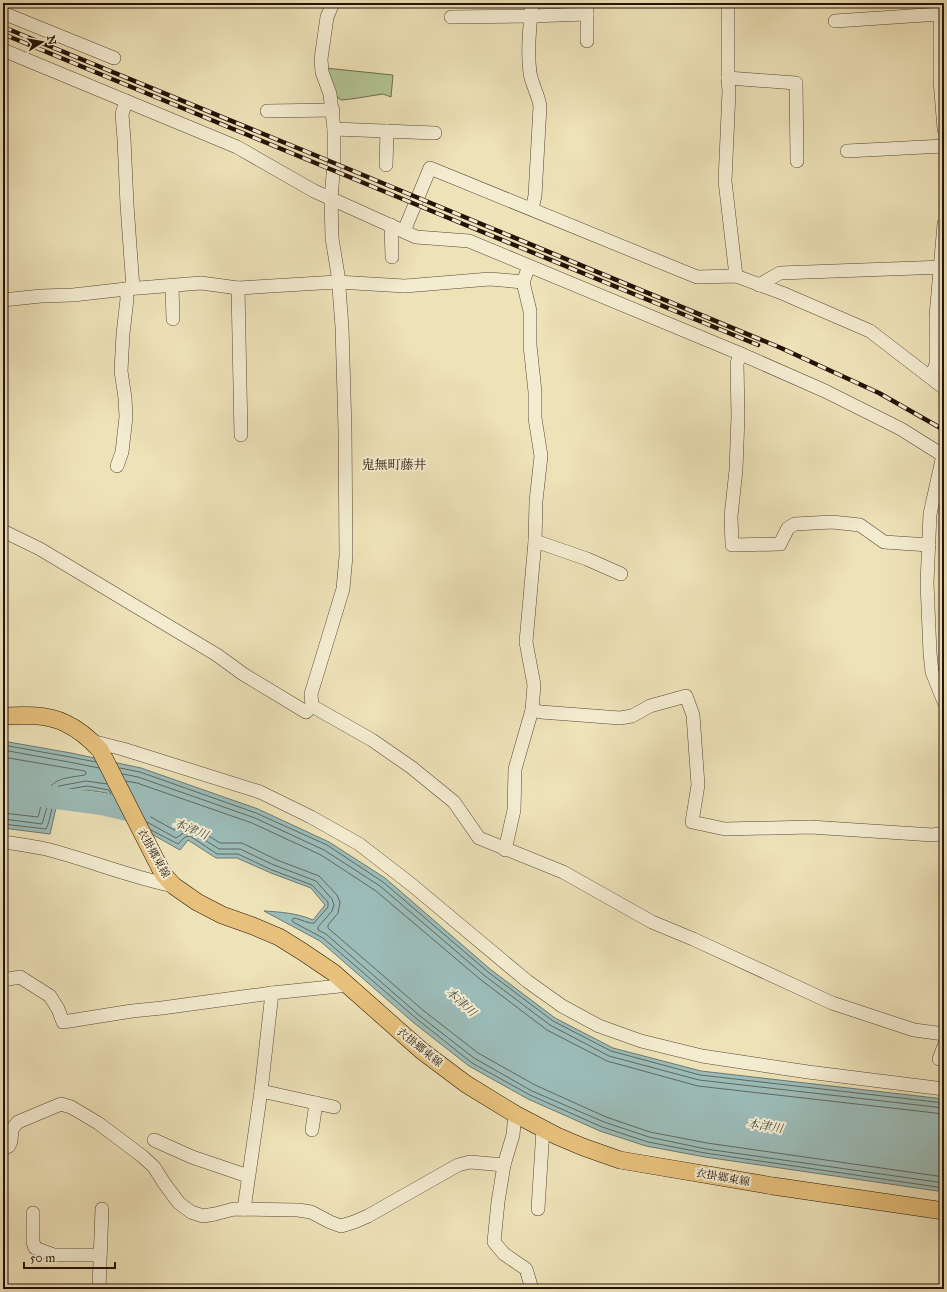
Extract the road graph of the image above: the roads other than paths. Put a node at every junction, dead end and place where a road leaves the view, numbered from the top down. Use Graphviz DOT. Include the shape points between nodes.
graph roads {
  1 [pos="333,3"];
  2 [pos="532,3"];
  3 [pos="728,3"];
  4 [pos="587,8"];
  5 [pos="940,9"];
  6 [pos="3,13"];
  7 [pos="530,16"];
  8 [pos="451,17"];
  9 [pos="835,21"];
  10 [pos="587,40"];
  11 [pos="942,46"];
  12 [pos="3,50"];
  13 [pos="114,58"];
  14 [pos="728,78"];
  15 [pos="942,80"];
  16 [pos="126,101"];
  17 [pos="333,110"];
  18 [pos="267,111"];
  19 [pos="334,129"];
  20 [pos="944,129"];
  21 [pos="387,131"];
  22 [pos="435,133"];
  23 [pos="944,146"];
  24 [pos="847,151"];
  25 [pos="797,161"];
  26 [pos="386,165"];
  27 [pos="331,198"];
  28 [pos="532,208"];
  29 [pos="944,224"];
  30 [pos="391,225"];
  31 [pos="404,231"];
  32 [pos="392,256"];
  33 [pos="529,266"];
  34 [pos="942,267"];
  35 [pos="736,276"];
  36 [pos="337,282"];
  37 [pos="523,282"];
  38 [pos="759,285"];
  39 [pos="172,286"];
  40 [pos="129,288"];
  41 [pos="238,288"];
  42 [pos="3,300"];
  43 [pos="173,319"];
  44 [pos="741,354"];
  45 [pos="931,378"];
  46 [pos="944,388"];
  47 [pos="241,435"];
  48 [pos="944,455"];
  49 [pos="117,466"];
  50 [pos="3,531"];
  51 [pos="535,541"];
  52 [pos="929,545"];
  53 [pos="621,574"];
  54 [pos="944,702"];
  55 [pos="312,706"];
  56 [pos="532,710"];
  57 [pos="3,716"];
  58 [pos="96,745"];
  59 [pos="944,833"];
  60 [pos="3,842"];
  61 [pos="505,850"];
  62 [pos="168,880"];
  63 [pos="3,980"];
  64 [pos="349,985"];
  65 [pos="272,993"];
  66 [pos="944,1034"];
  67 [pos="944,1046"];
  68 [pos="944,1060"];
  69 [pos="944,1089"];
  70 [pos="261,1091"];
  71 [pos="316,1104"];
  72 [pos="334,1108"];
  73 [pos="515,1114"];
  74 [pos="543,1129"];
  75 [pos="312,1130"];
  76 [pos="154,1140"];
  77 [pos="3,1149"];
  78 [pos="504,1165"];
  79 [pos="248,1176"];
  80 [pos="102,1209"];
  81 [pos="244,1209"];
  82 [pos="538,1209"];
  83 [pos="944,1211"];
  84 [pos="33,1213"];
  85 [pos="99,1255"];
  86 [pos="99,1289"];
  87 [pos="532,1289"];
  1 -- 17 [label="street" via="327,17 321,59 322,72"];
  2 -- 7 [label="street"];
  3 -- 14 [label="street"];
  4 -- 7 [label="street"];
  4 -- 10 [label="street"];
  5 -- 9 [label="street"];
  5 -- 11 [label="street"];
  6 -- 13 [label="street"];
  7 -- 8 [label="street"];
  7 -- 28 [label="street" via="530,72 540,106 535,196"];
  11 -- 15 [label="street"];
  12 -- 16 [label="street"];
  14 -- 25 [label="street" via="796,83"];
  14 -- 35 [label="street" via="725,181"];
  15 -- 20 [label="street"];
  16 -- 27 [label="street" via="237,146 314,191"];
  16 -- 40 [label="street" via="122,114"];
  17 -- 18 [label="street"];
  17 -- 19 [label="street"];
  19 -- 21 [label="street"];
  19 -- 27 [label="street"];
  21 -- 22 [label="street"];
  21 -- 26 [label="street"];
  23 -- 24 [label="street"];
  27 -- 30 [label="street"];
  27 -- 36 [label="street"];
  28 -- 31 [label="street" via="430,168"];
  28 -- 35 [label="street" via="697,277"];
  29 -- 34 [label="street"];
  30 -- 31 [label="street"];
  30 -- 32 [label="street"];
  31 -- 33 [label="street" via="416,237 469,241"];
  33 -- 37 [label="street"];
  33 -- 44 [label="street"];
  34 -- 38 [label="street" via="780,273"];
  34 -- 45 [label="street" via="936,316 936,364"];
  35 -- 38 [label="street"];
  36 -- 37 [label="street" via="405,286 490,279"];
  36 -- 41 [label="street"];
  36 -- 55 [label="street" via="342,327 346,556 343,589 311,694"];
  37 -- 51 [label="street" via="530,311 535,418 541,456"];
  38 -- 45 [label="street" via="870,331"];
  39 -- 40 [label="street"];
  39 -- 41 [label="street" via="201,283"];
  39 -- 43 [label="street"];
  40 -- 42 [label="street"];
  40 -- 49 [label="street" via="121,371 126,417 122,452"];
  41 -- 47 [label="street"];
  44 -- 48 [label="street" via="825,390 901,429"];
  44 -- 52 [label="street" via="737,364 738,416 731,516 732,545 780,544 788,528 795,524 832,522 860,525 884,542"];
  45 -- 46 [label="street"];
  48 -- 52 [label="street" via="930,514"];
  50 -- 55 [label="street" via="54,557 306,712"];
  51 -- 53 [label="street"];
  51 -- 56 [label="street" via="526,642 534,684"];
  52 -- 54 [label="street" via="927,583 930,653 932,672"];
  55 -- 61 [label="street" via="372,740 411,767 454,802 479,838"];
  56 -- 59 [label="street" via="620,718 686,696 693,715 698,784 692,822 725,829 810,827"];
  56 -- 61 [label="street" via="515,769 514,810"];
  57 -- 58 [label="main road, 衣掛郷東線" via="33,716 65,723"];
  58 -- 62 [label="main road, 衣掛郷東線"];
  58 -- 69 [label="street" via="145,755 260,792 311,816 359,844 527,981 562,1006 599,1026 642,1042 702,1056"];
  60 -- 62 [label="street" via="44,849 145,880"];
  61 -- 66 [label="street" via="563,872 652,922 832,1003 914,1030"];
  62 -- 64 [label="main road, 衣掛郷東線" via="197,902 222,915 279,937"];
  63 -- 65 [label="street" via="20,977 50,996 63,1022"];
  64 -- 65 [label="street"];
  64 -- 73 [label="main road, 衣掛郷東線" via="422,1051 466,1084"];
  65 -- 70 [label="street"];
  67 -- 68 [label="street" via="939,1059"];
  70 -- 71 [label="street"];
  70 -- 79 [label="street"];
  71 -- 72 [label="street"];
  71 -- 75 [label="street"];
  73 -- 74 [label="main road, 衣掛郷東線"];
  73 -- 78 [label="street" via="513,1135"];
  74 -- 82 [label="street"];
  74 -- 83 [label="main road, 衣掛郷東線" via="620,1160"];
  76 -- 79 [label="street" via="192,1157"];
  77 -- 81 [label="street" via="9,1146 12,1129 18,1122 61,1104 98,1123 142,1156 154,1167 179,1203 191,1212 203,1216"];
  78 -- 81 [label="street" via="470,1162 458,1165 368,1216 341,1226 311,1212"];
  78 -- 87 [label="street" via="494,1242 504,1254 526,1269"];
  79 -- 81 [label="street"];
  80 -- 85 [label="street"];
  84 -- 85 [label="street" via="32,1242 35,1248 54,1255"];
  85 -- 86 [label="street"];
}
